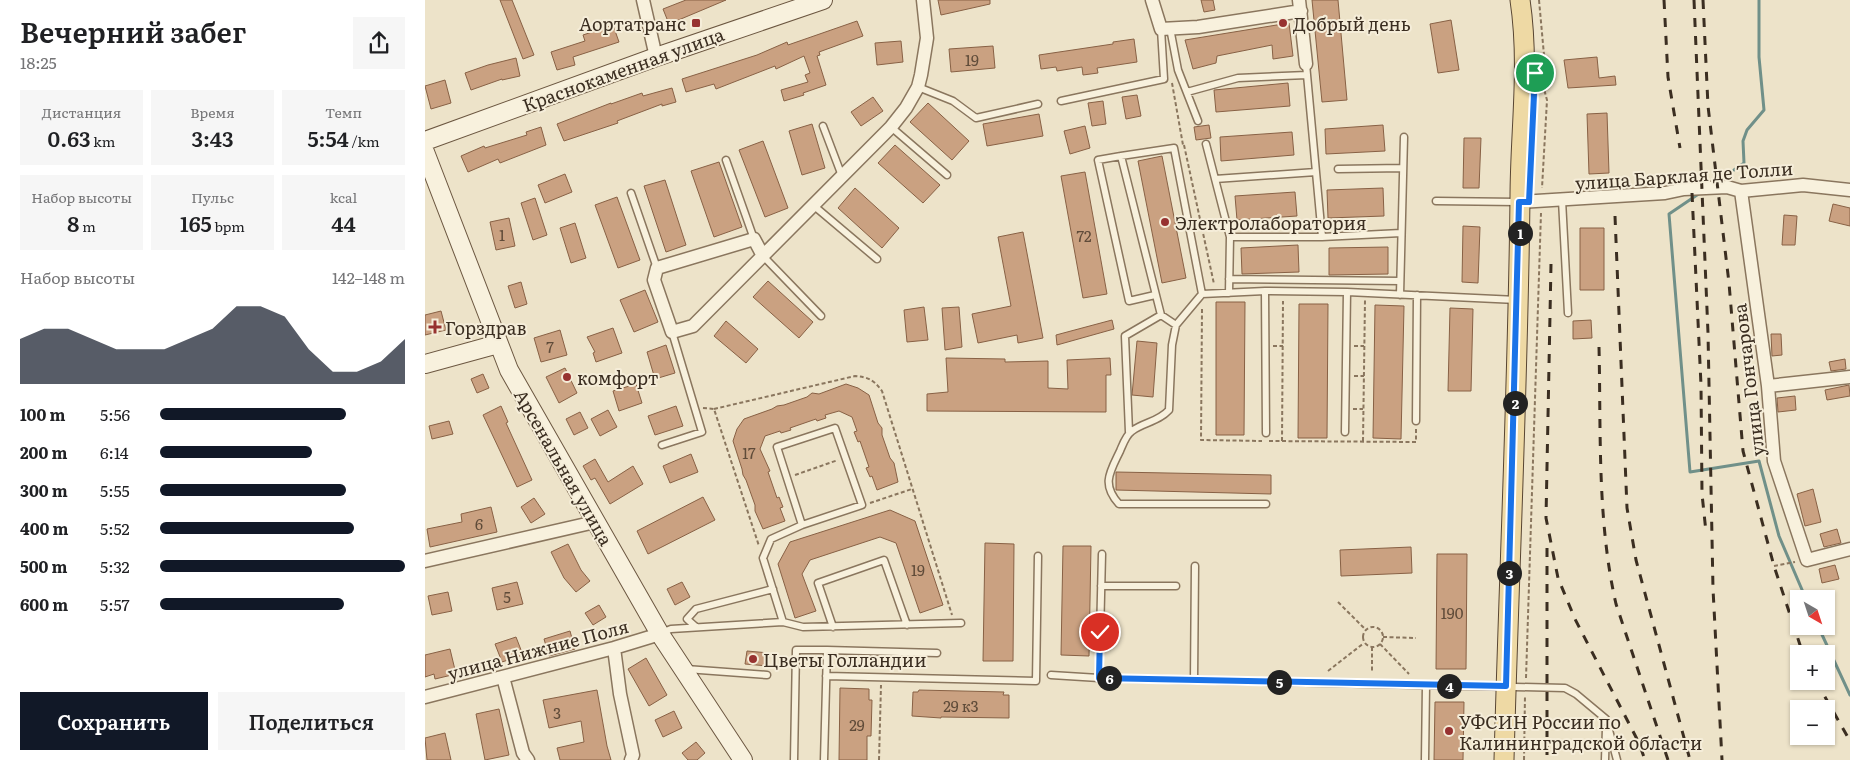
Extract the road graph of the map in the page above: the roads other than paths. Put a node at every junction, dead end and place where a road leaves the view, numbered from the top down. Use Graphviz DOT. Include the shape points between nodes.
graph roads {
  1 [pos="643,0"];
  2 [pos="823,0"];
  3 [pos="923,0"];
  4 [pos="1153,0"];
  5 [pos="1520,0"];
  6 [pos="1531,0"];
  7 [pos="1300,6"];
  8 [pos="1165,28"];
  9 [pos="656,57"];
  10 [pos="1307,70"];
  11 [pos="917,87"];
  12 [pos="1187,92"];
  13 [pos="1061,102"];
  14 [pos="1038,104"];
  15 [pos="1198,121"];
  16 [pos="823,126"];
  17 [pos="891,127"];
  18 [pos="1404,137"];
  19 [pos="425,141"];
  20 [pos="1206,144"];
  21 [pos="425,152"];
  22 [pos="1121,156"];
  23 [pos="726,160"];
  24 [pos="1403,168"];
  25 [pos="1339,169"];
  26 [pos="1316,172"];
  27 [pos="947,175"];
  28 [pos="842,176"];
  29 [pos="1215,179"];
  30 [pos="1850,190"];
  31 [pos="1741,192"];
  32 [pos="631,193"];
  33 [pos="1562,200"];
  34 [pos="1436,201"];
  35 [pos="1530,202"];
  36 [pos="813,205"];
  37 [pos="1401,233"];
  38 [pos="1230,237"];
  39 [pos="1322,237"];
  40 [pos="754,239"];
  41 [pos="763,256"];
  42 [pos="877,259"];
  43 [pos="657,268"];
  44 [pos="1229,279"];
  45 [pos="1400,281"];
  46 [pos="1265,292"];
  47 [pos="1347,292"];
  48 [pos="1229,293"];
  49 [pos="1202,294"];
  50 [pos="1400,294"];
  51 [pos="1155,295"];
  52 [pos="1417,295"];
  53 [pos="1518,300"];
  54 [pos="1568,313"];
  55 [pos="1161,315"];
  56 [pos="821,316"];
  57 [pos="1175,325"];
  58 [pos="672,332"];
  59 [pos="498,344"];
  60 [pos="425,364"];
  61 [pos="1850,377"];
  62 [pos="1768,386"];
  63 [pos="1416,421"];
  64 [pos="1129,432"];
  65 [pos="1345,432"];
  66 [pos="1266,433"];
  67 [pos="661,445"];
  68 [pos="1266,504"];
  69 [pos="595,522"];
  70 [pos="802,525"];
  71 [pos="1850,549"];
  72 [pos="1102,554"];
  73 [pos="1038,556"];
  74 [pos="425,561"];
  75 [pos="1195,566"];
  76 [pos="1101,586"];
  77 [pos="1176,586"];
  78 [pos="773,589"];
  79 [pos="783,622"];
  80 [pos="958,624"];
  81 [pos="907,625"];
  82 [pos="833,627"];
  83 [pos="696,628"];
  84 [pos="660,634"];
  85 [pos="615,648"];
  86 [pos="827,650"];
  87 [pos="937,653"];
  88 [pos="683,669"];
  89 [pos="767,675"];
  90 [pos="1051,675"];
  91 [pos="826,676"];
  92 [pos="503,677"];
  93 [pos="1099,678"];
  94 [pos="1194,680"];
  95 [pos="1426,685"];
  96 [pos="1516,687"];
  97 [pos="425,697"];
  98 [pos="1606,719"];
  99 [pos="528,760"];
  100 [pos="631,760"];
  101 [pos="743,760"];
  102 [pos="794,760"];
  103 [pos="824,760"];
  104 [pos="1425,760"];
  105 [pos="1504,760"];
  106 [pos="1515,760"];
  107 [pos="1605,760"];
  108 [pos="1617,760"];
  1 -- 9 [label="street"];
  2 -- 9 [label="street, Краснокаменная улица"];
  3 -- 11 [label="street" via="927,38"];
  4 -- 8 [label="street"];
  5 -- 35 [label="main road"];
  6 -- 35 [label="main road" via="1535,73"];
  7 -- 8 [label="street" via="1198,27"];
  7 -- 10 [label="street"];
  8 -- 12 [label="lane"];
  8 -- 13 [label="lane" via="1164,79"];
  9 -- 19 [label="street, Краснокаменная улица"];
  10 -- 12 [label="lane" via="1238,78"];
  10 -- 26 [label="lane"];
  11 -- 14 [label="lane" via="953,101 976,118"];
  11 -- 17 [label="street" via="907,108"];
  12 -- 15 [label="lane"];
  16 -- 28 [label="lane"];
  17 -- 27 [label="lane"];
  17 -- 28 [label="street"];
  18 -- 24 [label="lane"];
  20 -- 29 [label="lane"];
  21 -- 59 [label="street, Арсенальная улица"];
  22 -- 49 [label="lane" via="1174,148"];
  22 -- 51 [label="lane"];
  22 -- 51 [label="lane" via="1098,160 1129,301"];
  23 -- 40 [label="lane"];
  24 -- 25 [label="lane"];
  24 -- 37 [label="lane"];
  26 -- 29 [label="lane"];
  26 -- 39 [label="lane"];
  28 -- 36 [label="street"];
  29 -- 38 [label="lane"];
  30 -- 31 [label="street, улица Барклая де Толли" via="1803,185"];
  31 -- 33 [label="street, улица Барклая де Толли" via="1727,187"];
  31 -- 62 [label="street, улица Гончарова"];
  32 -- 43 [label="lane"];
  33 -- 35 [label="street, улица Барклая де Толли"];
  33 -- 54 [label="lane"];
  34 -- 35 [label="lane"];
  35 -- 53 [label="main road"];
  35 -- 96 [label="main road" via="1528,387"];
  36 -- 41 [label="street"];
  36 -- 42 [label="lane"];
  37 -- 39 [label="lane"];
  37 -- 45 [label="lane"];
  38 -- 39 [label="lane"];
  38 -- 44 [label="lane"];
  40 -- 41 [label="street"];
  40 -- 43 [label="street"];
  41 -- 56 [label="lane"];
  41 -- 58 [label="street" via="693,326"];
  43 -- 58 [label="street" via="654,280"];
  44 -- 45 [label="lane"];
  44 -- 48 [label="lane"];
  45 -- 50 [label="lane"];
  46 -- 47 [label="lane"];
  46 -- 48 [label="lane"];
  46 -- 66 [label="lane"];
  47 -- 50 [label="lane"];
  47 -- 65 [label="lane"];
  48 -- 49 [label="lane"];
  49 -- 57 [label="lane"];
  50 -- 52 [label="lane"];
  51 -- 55 [label="lane"];
  52 -- 53 [label="lane"];
  52 -- 63 [label="lane"];
  53 -- 96 [label="main road"];
  55 -- 57 [label="lane"];
  55 -- 64 [label="lane" via="1125,336"];
  57 -- 64 [label="lane" via="1169,410 1162,418"];
  58 -- 67 [label="lane" via="702,432"];
  59 -- 60 [label="street"];
  59 -- 69 [label="street, Арсенальная улица" via="509,370"];
  61 -- 62 [label="street"];
  62 -- 71 [label="street, улица Гончарова" via="1774,461 1801,561"];
  64 -- 68 [label="lane" via="1108,477 1110,494 1119,504"];
  69 -- 74 [label="street"];
  69 -- 84 [label="street, Арсенальная улица"];
  70 -- 70 [label="lane" via="777,447 835,428 862,505"];
  70 -- 78 [label="lane" via="771,539 763,558"];
  72 -- 76 [label="lane"];
  73 -- 91 [label="lane" via="1036,681"];
  75 -- 94 [label="lane"];
  76 -- 77 [label="lane"];
  76 -- 93 [label="lane"];
  78 -- 79 [label="lane"];
  78 -- 83 [label="lane" via="697,609 687,618"];
  79 -- 82 [label="lane" via="803,627"];
  79 -- 83 [label="lane"];
  80 -- 81 [label="lane"];
  81 -- 82 [label="lane"];
  81 -- 82 [label="lane" via="884,560 818,583"];
  83 -- 84 [label="lane" via="671,629"];
  84 -- 85 [label="street, улица Нижние Поля"];
  84 -- 88 [label="street, Арсенальная улица"];
  85 -- 92 [label="street, улица Нижние Поля"];
  85 -- 100 [label="street" via="620,694 633,755"];
  86 -- 87 [label="lane"];
  86 -- 91 [label="lane"];
  86 -- 102 [label="lane" via="796,650"];
  88 -- 89 [label="lane"];
  88 -- 101 [label="street, Арсенальная улица"];
  90 -- 93 [label="lane"];
  91 -- 103 [label="lane"];
  92 -- 97 [label="street, улица Нижние Поля"];
  92 -- 99 [label="street"];
  93 -- 94 [label="lane"];
  94 -- 95 [label="lane"];
  95 -- 96 [label="lane"];
  95 -- 104 [label="lane"];
  96 -- 98 [label="lane" via="1565,688"];
  96 -- 105 [label="main road"];
  96 -- 106 [label="main road"];
  98 -- 107 [label="lane"];
  98 -- 108 [label="lane"];
}
